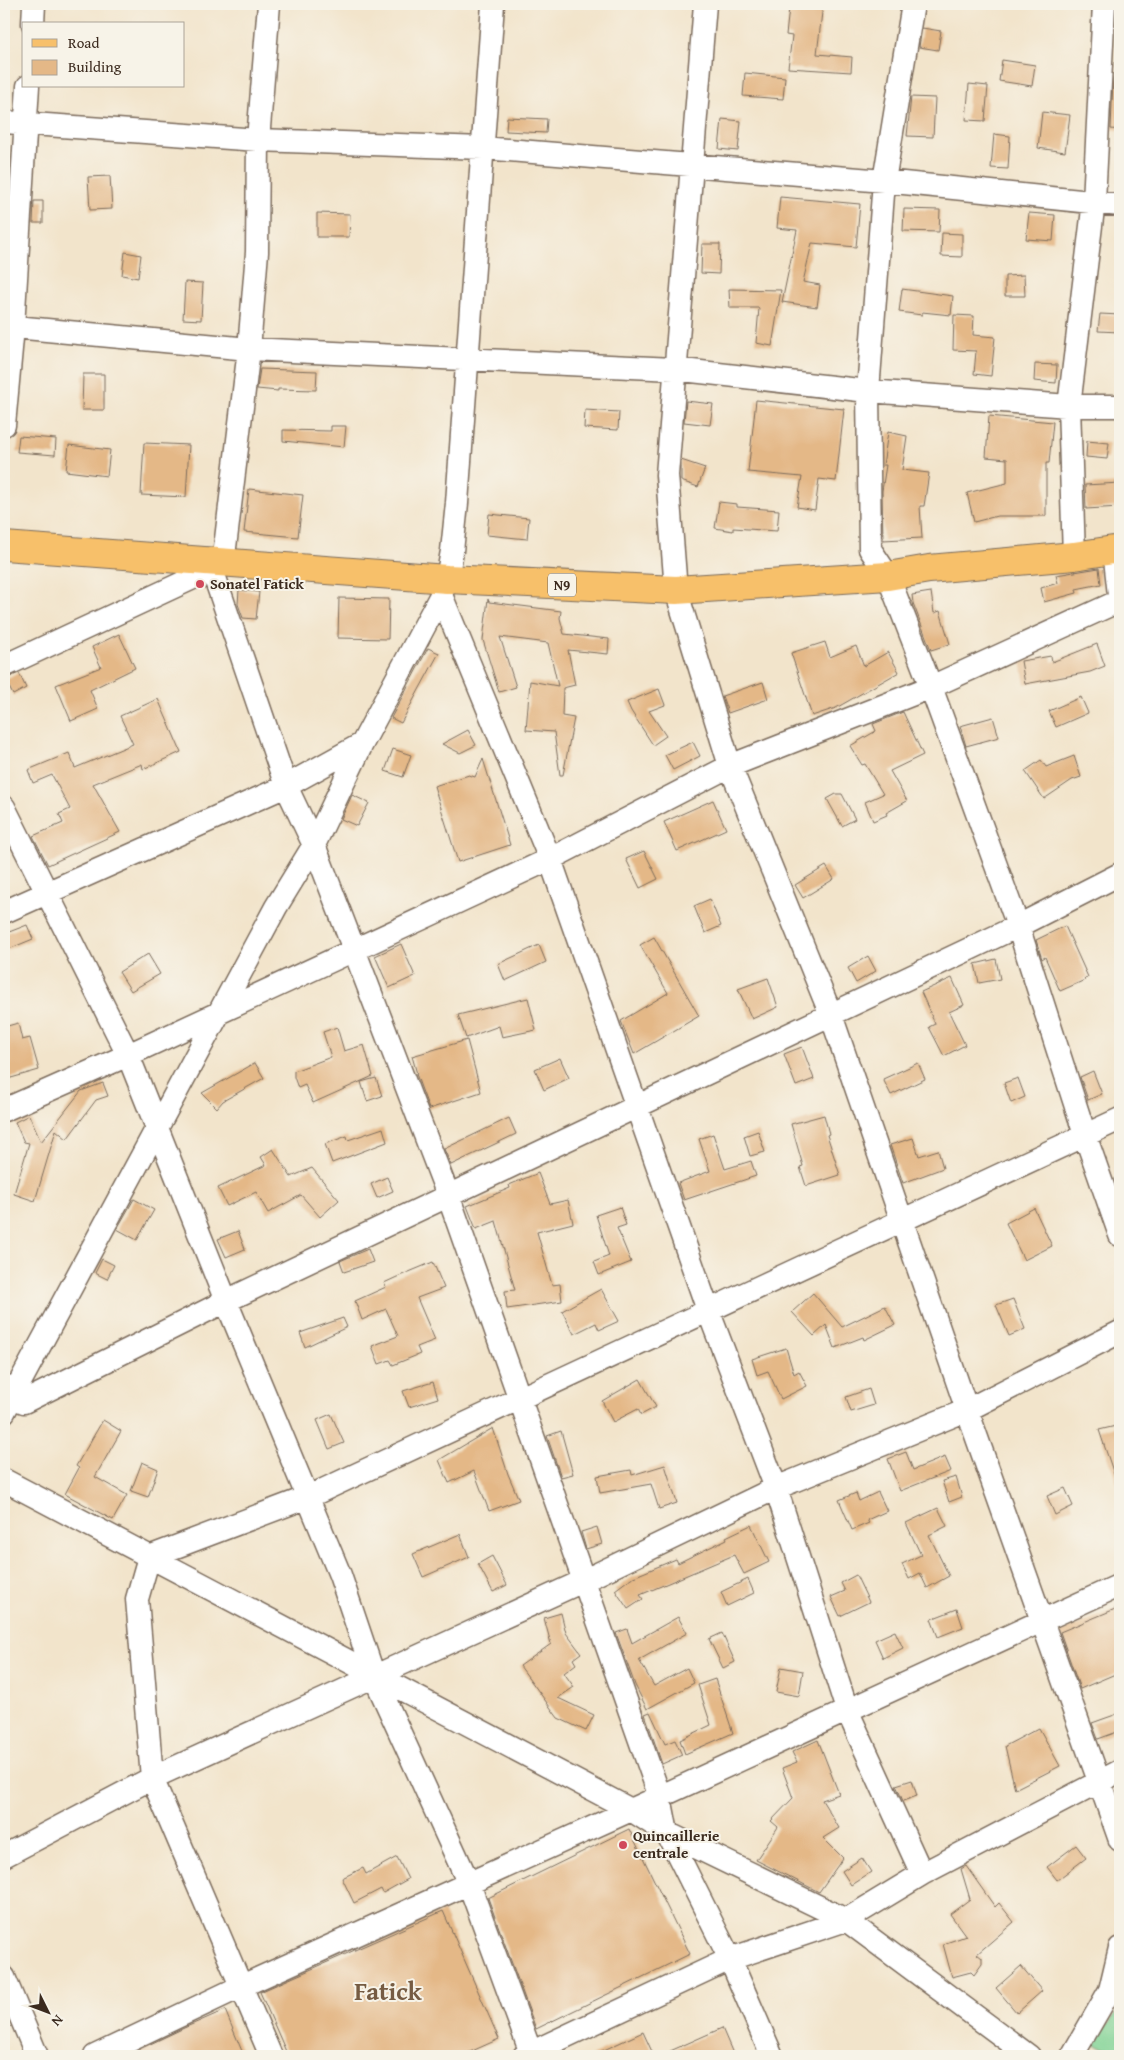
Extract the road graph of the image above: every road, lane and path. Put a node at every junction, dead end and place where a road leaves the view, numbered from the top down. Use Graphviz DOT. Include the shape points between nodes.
graph roads {
  1 [pos="34,4"];
  2 [pos="269,4"];
  3 [pos="493,4"];
  4 [pos="705,4"];
  5 [pos="913,4"];
  6 [pos="1104,4"];
  7 [pos="33,22"];
  8 [pos="27,88"];
  9 [pos="14,123"];
  10 [pos="258,140"];
  11 [pos="483,148"];
  12 [pos="691,164"];
  13 [pos="884,181"];
  14 [pos="1094,201"];
  15 [pos="1120,205"];
  16 [pos="8,326"];
  17 [pos="249,349"];
  18 [pos="468,360"];
  19 [pos="674,369"];
  20 [pos="868,391"];
  21 [pos="1069,406"];
  22 [pos="1120,406"];
  23 [pos="4,426"];
  24 [pos="4,546"];
  25 [pos="1117,549"];
  26 [pos="1074,556"];
  27 [pos="217,566"];
  28 [pos="888,576"];
  29 [pos="444,587"];
  30 [pos="676,590"];
  31 [pos="1120,602"];
  32 [pos="4,666"];
  33 [pos="931,687"];
  34 [pos="362,744"];
  35 [pos="730,766"];
  36 [pos="286,786"];
  37 [pos="4,807"];
  38 [pos="314,845"];
  39 [pos="550,859"];
  40 [pos="1120,874"];
  41 [pos="45,893"];
  42 [pos="4,912"];
  43 [pos="1018,926"];
  44 [pos="354,950"];
  45 [pos="219,1012"];
  46 [pos="831,1015"];
  47 [pos="128,1055"];
  48 [pos="637,1106"];
  49 [pos="4,1110"];
  50 [pos="1120,1119"];
  51 [pos="157,1128"];
  52 [pos="1085,1135"];
  53 [pos="448,1195"];
  54 [pos="903,1220"];
  55 [pos="1120,1235"];
  56 [pos="226,1301"];
  57 [pos="708,1310"];
  58 [pos="1120,1332"];
  59 [pos="6,1397"];
  60 [pos="519,1398"];
  61 [pos="967,1410"];
  62 [pos="4,1480"];
  63 [pos="776,1488"];
  64 [pos="308,1497"];
  65 [pos="149,1557"];
  66 [pos="583,1581"];
  67 [pos="1120,1585"];
  68 [pos="1043,1621"];
  69 [pos="374,1676"];
  70 [pos="847,1710"];
  71 [pos="1120,1771"];
  72 [pos="152,1778"];
  73 [pos="1100,1781"];
  74 [pos="660,1797"];
  75 [pos="631,1810"];
  76 [pos="667,1833"];
  77 [pos="1120,1840"];
  78 [pos="4,1856"];
  79 [pos="922,1874"];
  80 [pos="469,1884"];
  81 [pos="846,1920"];
  82 [pos="1120,1948"];
  83 [pos="730,1959"];
  84 [pos="4,1977"];
  85 [pos="242,1986"];
  86 [pos="529,2055"];
  87 [pos="38,2056"];
  88 [pos="95,2056"];
  89 [pos="271,2056"];
  90 [pos="772,2056"];
  91 [pos="1029,2056"];
  92 [pos="1072,2056"];
  1 -- 7 [label="street"];
  2 -- 10 [label="street"];
  3 -- 11 [label="street"];
  4 -- 12 [label="street"];
  5 -- 13 [label="street"];
  6 -- 14 [label="street"];
  8 -- 9 [label="street"];
  9 -- 10 [label="street"];
  9 -- 16 [label="street"];
  10 -- 11 [label="street"];
  10 -- 17 [label="street" via="257,252"];
  11 -- 12 [label="street"];
  11 -- 18 [label="street"];
  12 -- 13 [label="street"];
  12 -- 19 [label="street"];
  13 -- 14 [label="street"];
  13 -- 20 [label="street"];
  14 -- 15 [label="street"];
  14 -- 21 [label="street"];
  16 -- 17 [label="street"];
  16 -- 23 [label="street"];
  17 -- 18 [label="street"];
  17 -- 27 [label="street"];
  18 -- 19 [label="street"];
  18 -- 29 [label="street" via="457,503"];
  19 -- 20 [label="street"];
  19 -- 30 [label="street" via="667,475"];
  20 -- 21 [label="street"];
  20 -- 28 [label="street" via="870,548"];
  21 -- 22 [label="street"];
  21 -- 26 [label="street"];
  24 -- 27 [label="main road, N9"];
  25 -- 26 [label="main road, N9"];
  25 -- 31 [label="street"];
  26 -- 28 [label="main road, N9" via="929,569"];
  27 -- 29 [label="main road, N9"];
  27 -- 32 [label="street"];
  27 -- 36 [label="street"];
  28 -- 30 [label="main road, N9"];
  28 -- 33 [label="street"];
  29 -- 30 [label="main road, N9"];
  29 -- 34 [label="street"];
  29 -- 39 [label="street"];
  30 -- 35 [label="street"];
  31 -- 33 [label="street"];
  33 -- 35 [label="street"];
  33 -- 43 [label="street"];
  34 -- 36 [label="street"];
  34 -- 38 [label="street"];
  35 -- 39 [label="street"];
  35 -- 46 [label="street"];
  36 -- 38 [label="street"];
  36 -- 41 [label="street"];
  37 -- 41 [label="street"];
  38 -- 44 [label="street"];
  38 -- 45 [label="street" via="276,906"];
  39 -- 44 [label="street"];
  39 -- 48 [label="street"];
  40 -- 43 [label="street"];
  41 -- 42 [label="street"];
  41 -- 47 [label="street"];
  43 -- 46 [label="street"];
  43 -- 52 [label="street"];
  44 -- 45 [label="street"];
  44 -- 53 [label="street"];
  45 -- 47 [label="street"];
  45 -- 51 [label="street"];
  46 -- 48 [label="street"];
  46 -- 54 [label="street"];
  47 -- 49 [label="street"];
  47 -- 51 [label="street"];
  48 -- 53 [label="street"];
  48 -- 57 [label="street"];
  50 -- 52 [label="street"];
  51 -- 56 [label="street"];
  51 -- 59 [label="street"];
  52 -- 54 [label="street"];
  52 -- 55 [label="street"];
  53 -- 56 [label="street"];
  53 -- 60 [label="street"];
  54 -- 57 [label="street"];
  54 -- 61 [label="street"];
  56 -- 59 [label="street" via="24,1402"];
  56 -- 64 [label="street"];
  57 -- 60 [label="street"];
  57 -- 63 [label="street"];
  58 -- 61 [label="street"];
  60 -- 64 [label="street"];
  60 -- 66 [label="street"];
  61 -- 63 [label="street"];
  61 -- 68 [label="street"];
  62 -- 65 [label="street"];
  63 -- 66 [label="street"];
  63 -- 70 [label="street"];
  64 -- 65 [label="street"];
  64 -- 69 [label="street" via="340,1575"];
  65 -- 69 [label="street"];
  65 -- 72 [label="street" via="137,1599"];
  66 -- 69 [label="street"];
  66 -- 74 [label="street"];
  67 -- 68 [label="street"];
  68 -- 70 [label="street"];
  68 -- 73 [label="street"];
  69 -- 72 [label="street"];
  69 -- 75 [label="street"];
  69 -- 80 [label="street"];
  70 -- 74 [label="street"];
  70 -- 79 [label="street"];
  71 -- 73 [label="street"];
  72 -- 78 [label="street"];
  72 -- 85 [label="street"];
  73 -- 77 [label="street"];
  73 -- 79 [label="street"];
  74 -- 75 [label="street"];
  74 -- 76 [label="street"];
  75 -- 76 [label="street"];
  75 -- 80 [label="street"];
  76 -- 81 [label="street"];
  76 -- 83 [label="street"];
  79 -- 81 [label="street"];
  80 -- 85 [label="street"];
  80 -- 86 [label="street"];
  81 -- 83 [label="street"];
  81 -- 91 [label="street"];
  82 -- 92 [label="street" via="1110,1990"];
  83 -- 86 [label="street"];
  83 -- 90 [label="street"];
  84 -- 87 [label="street"];
  85 -- 88 [label="street"];
  85 -- 89 [label="street"];
}
